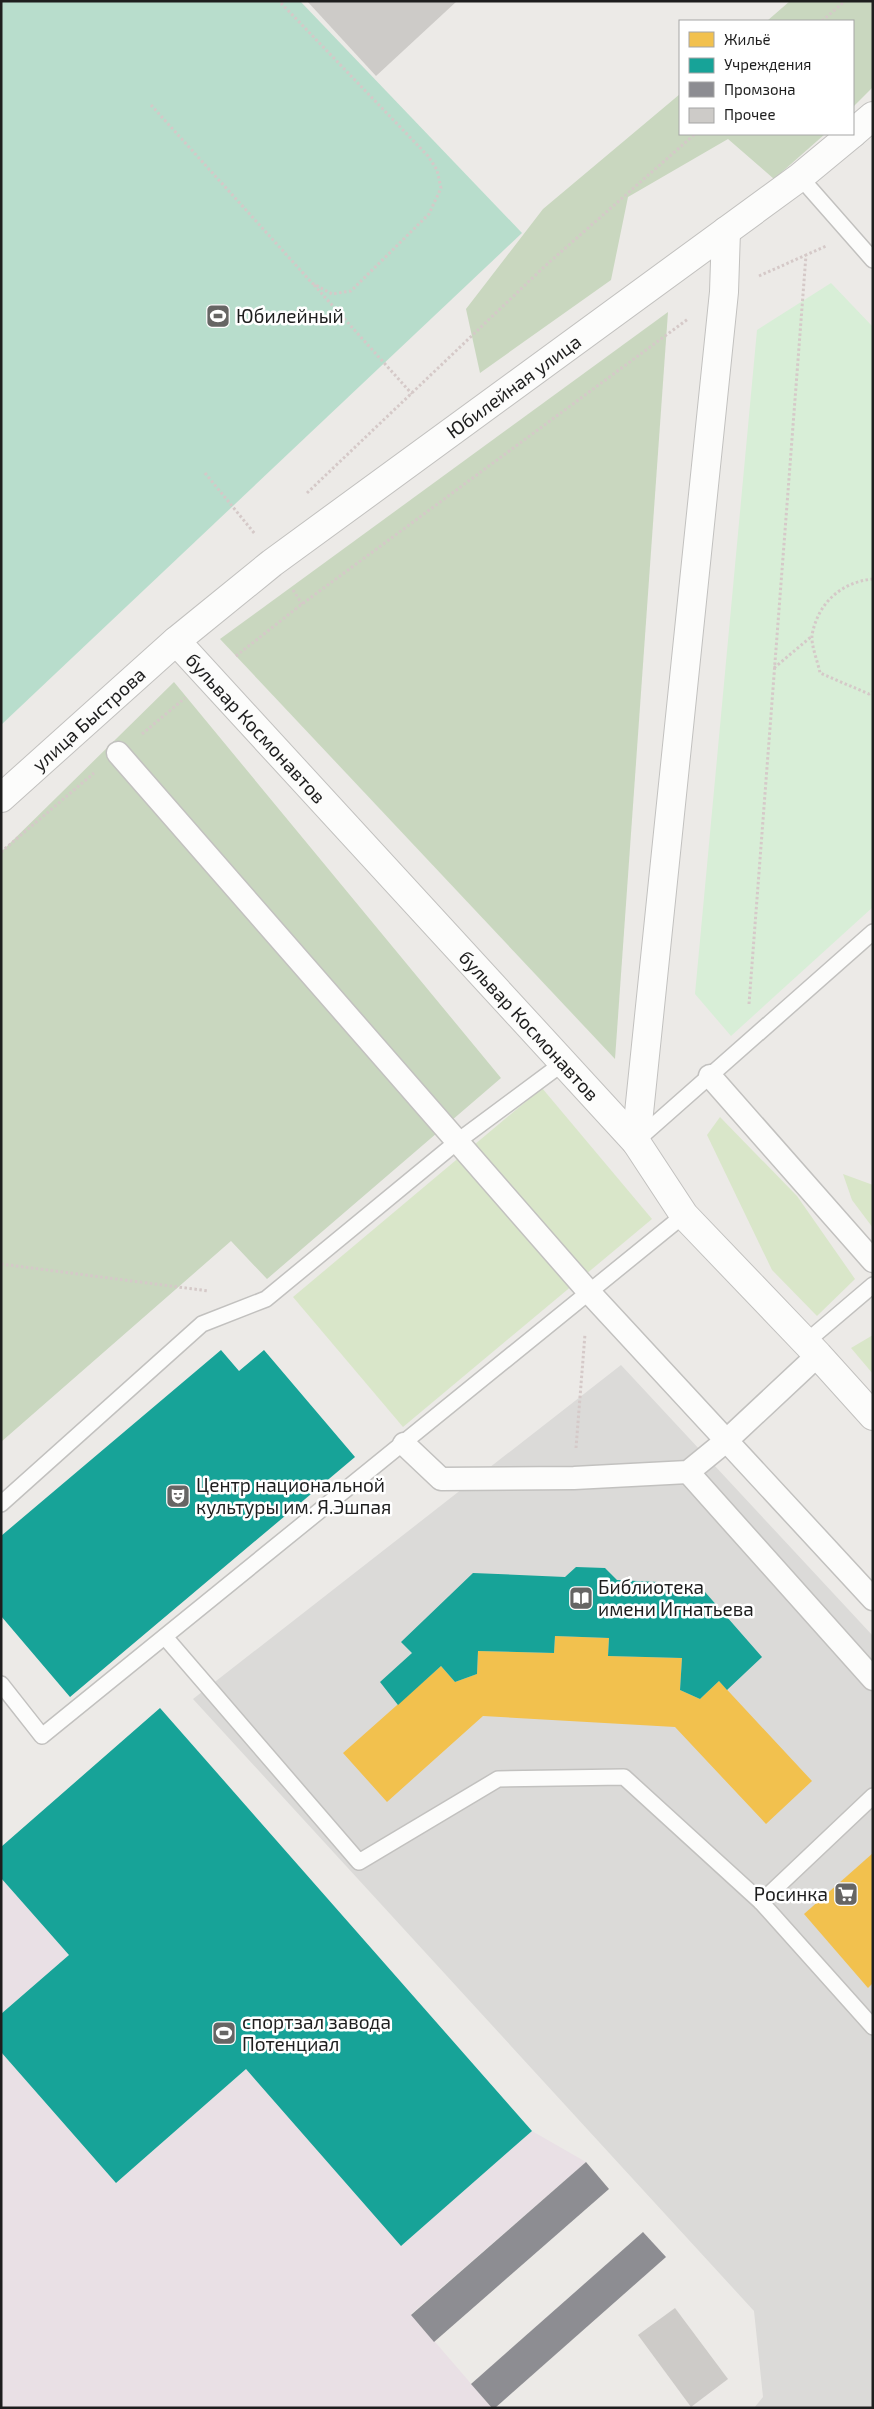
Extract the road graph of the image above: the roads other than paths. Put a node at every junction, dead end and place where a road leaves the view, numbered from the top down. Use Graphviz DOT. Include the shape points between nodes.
graph roads {
  1 [pos="873,116"];
  2 [pos="854,131"];
  3 [pos="850,135"];
  4 [pos="800,177"];
  5 [pos="726,231"];
  6 [pos="873,260"];
  7 [pos="176,641"];
  8 [pos="118,753"];
  9 [pos="1,798"];
  10 [pos="873,932"];
  11 [pos="563,1063"];
  12 [pos="710,1076"];
  13 [pos="458,1140"];
  14 [pos="636,1142"];
  15 [pos="684,1215"];
  16 [pos="873,1261"];
  17 [pos="873,1285"];
  18 [pos="588,1291"];
  19 [pos="812,1348"];
  20 [pos="873,1416"];
  21 [pos="726,1441"];
  22 [pos="404,1444"];
  23 [pos="688,1472"];
  24 [pos="1,1504"];
  25 [pos="873,1599"];
  26 [pos="165,1637"];
  27 [pos="873,1679"];
  28 [pos="1,1684"];
  29 [pos="873,1796"];
  30 [pos="761,1902"];
  31 [pos="873,2027"];
  1 -- 2 [label="street, Юбилейная улица"];
  3 -- 4 [label="street, Юбилейная улица"];
  4 -- 5 [label="street, Юбилейная улица"];
  4 -- 6 [label="lane"];
  5 -- 7 [label="street, Юбилейная улица" via="272,563"];
  5 -- 14 [label="street" via="724,292"];
  7 -- 9 [label="street, улица Быстрова"];
  7 -- 11 [label="street, бульвар Космонавтов"];
  8 -- 13 [label="street"];
  10 -- 12 [label="lane"];
  11 -- 13 [label="lane"];
  11 -- 14 [label="street, бульвар Космонавтов"];
  12 -- 14 [label="lane"];
  12 -- 16 [label="street"];
  13 -- 18 [label="street"];
  13 -- 24 [label="lane" via="266,1299 202,1324"];
  14 -- 15 [label="street, бульвар Космонавтов"];
  15 -- 18 [label="lane"];
  15 -- 19 [label="street, бульвар Космонавтов"];
  17 -- 19 [label="lane"];
  18 -- 21 [label="street"];
  18 -- 22 [label="lane"];
  19 -- 20 [label="street, бульвар Космонавтов"];
  19 -- 21 [label="street"];
  21 -- 23 [label="street"];
  21 -- 25 [label="street"];
  22 -- 23 [label="street" via="441,1479 574,1478"];
  22 -- 26 [label="lane"];
  23 -- 27 [label="street"];
  26 -- 28 [label="lane" via="42,1736"];
  26 -- 30 [label="lane" via="360,1862 498,1779 624,1777"];
  29 -- 30 [label="lane"];
  30 -- 31 [label="lane"];
}
